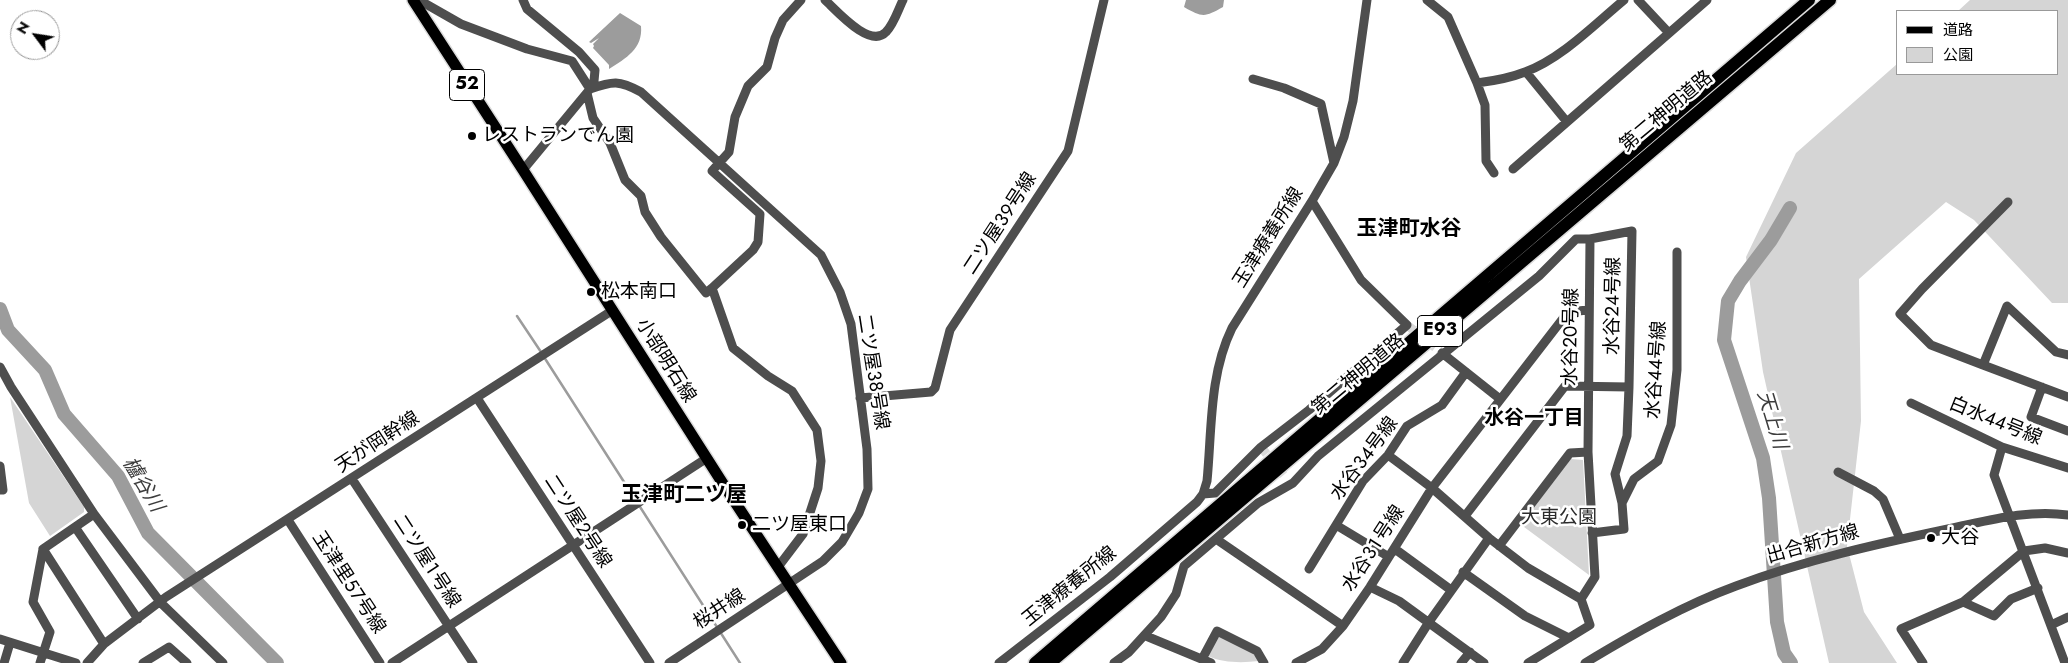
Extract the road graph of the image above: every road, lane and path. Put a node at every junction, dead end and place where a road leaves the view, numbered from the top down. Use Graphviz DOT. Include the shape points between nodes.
graph roads {
  1 [pos="413,0"];
  2 [pos="419,0"];
  3 [pos="523,0"];
  4 [pos="801,0"];
  5 [pos="825,0"];
  6 [pos="903,0"];
  7 [pos="1104,0"];
  8 [pos="1367,0"];
  9 [pos="1427,0"];
  10 [pos="1624,0"];
  11 [pos="1638,0"];
  12 [pos="1707,0"];
  13 [pos="1809,0"];
  14 [pos="1830,0"];
  15 [pos="1669,33"];
  16 [pos="1526,72"];
  17 [pos="1253,79"];
  18 [pos="1477,83"];
  19 [pos="588,91"];
  20 [pos="1567,122"];
  21 [pos="720,163"];
  22 [pos="1334,163"];
  23 [pos="1513,169"];
  24 [pos="523,170"];
  25 [pos="1494,173"];
  26 [pos="1312,201"];
  27 [pos="2008,202"];
  28 [pos="1590,239"];
  29 [pos="1677,252"];
  30 [pos="712,288"];
  31 [pos="613,310"];
  32 [pos="1588,310"];
  33 [pos="1442,353"];
  34 [pos="2068,355"];
  35 [pos="1983,365"];
  36 [pos="0,367"];
  37 [pos="1466,372"];
  38 [pos="1587,385"];
  39 [pos="1629,386"];
  40 [pos="11,387"];
  41 [pos="2042,387"];
  42 [pos="0,389"];
  43 [pos="2068,397"];
  44 [pos="477,398"];
  45 [pos="860,398"];
  46 [pos="1500,399"];
  47 [pos="1911,403"];
  48 [pos="2068,431"];
  49 [pos="2002,447"];
  50 [pos="1588,452"];
  51 [pos="1388,455"];
  52 [pos="707,458"];
  53 [pos="0,466"];
  54 [pos="2068,468"];
  55 [pos="1838,472"];
  56 [pos="352,479"];
  57 [pos="1432,488"];
  58 [pos="0,490"];
  59 [pos="1203,494"];
  60 [pos="1622,503"];
  61 [pos="94,514"];
  62 [pos="2068,515"];
  63 [pos="1465,516"];
  64 [pos="2011,518"];
  65 [pos="288,520"];
  66 [pos="1336,525"];
  67 [pos="75,527"];
  68 [pos="1592,533"];
  69 [pos="1489,538"];
  70 [pos="1216,539"];
  71 [pos="1900,539"];
  72 [pos="573,546"];
  73 [pos="1498,546"];
  74 [pos="42,549"];
  75 [pos="1395,549"];
  76 [pos="2024,551"];
  77 [pos="2068,553"];
  78 [pos="1390,557"];
  79 [pos="778,567"];
  80 [pos="1309,569"];
  81 [pos="1463,572"];
  82 [pos="788,585"];
  83 [pos="1370,587"];
  84 [pos="2038,588"];
  85 [pos="1451,590"];
  86 [pos="1580,599"];
  87 [pos="163,600"];
  88 [pos="1963,602"];
  89 [pos="2068,616"];
  90 [pos="138,619"];
  91 [pos="1429,622"];
  92 [pos="2051,624"];
  93 [pos="449,626"];
  94 [pos="1343,626"];
  95 [pos="1146,636"];
  96 [pos="1568,638"];
  97 [pos="0,639"];
  98 [pos="10,643"];
  99 [pos="104,644"];
  100 [pos="1470,652"];
  101 [pos="43,653"];
  102 [pos="1206,661"];
  103 [pos="4,663"];
  104 [pos="40,663"];
  105 [pos="76,663"];
  106 [pos="87,663"];
  107 [pos="143,663"];
  108 [pos="187,663"];
  109 [pos="224,663"];
  110 [pos="380,663"];
  111 [pos="392,663"];
  112 [pos="473,663"];
  113 [pos="650,663"];
  114 [pos="669,663"];
  115 [pos="841,663"];
  116 [pos="999,663"];
  117 [pos="1035,663"];
  118 [pos="1050,663"];
  119 [pos="1114,663"];
  120 [pos="1264,663"];
  121 [pos="1296,663"];
  122 [pos="1403,663"];
  123 [pos="1461,663"];
  124 [pos="1484,663"];
  125 [pos="1528,663"];
  126 [pos="1585,663"];
  127 [pos="1923,663"];
  128 [pos="2065,663"];
  1 -- 24 [label="main road, 小部明石線 / 52"];
  2 -- 19 [label="street" via="461,24 527,49 572,61"];
  3 -- 19 [label="street" via="527,9 591,64 595,70 594,81"];
  4 -- 21 [label="street" via="783,20 767,67 748,86 734,117 729,152"];
  5 -- 6 [label="street" via="851,25 873,37 887,31"];
  7 -- 45 [label="street, 二ツ屋３９号線" via="1068,150 950,330 936,388 931,392"];
  8 -- 22 [label="street, 玉津療養所線" via="1352,101"];
  9 -- 18 [label="street" via="1448,17"];
  10 -- 16 [label="street" via="1555,57"];
  11 -- 15 [label="street"];
  12 -- 15 [label="street"];
  13 -- 117 [label="highway, 第二神明道路 / E93"];
  14 -- 118 [label="highway, 第二神明道路 / E93"];
  15 -- 20 [label="street"];
  16 -- 18 [label="street"];
  16 -- 20 [label="street"];
  17 -- 22 [label="street" via="1321,104"];
  18 -- 25 [label="street" via="1485,105 1486,161"];
  19 -- 21 [label="street, 二ツ屋３８号線" via="610,82 625,83 641,92"];
  19 -- 24 [label="street"];
  19 -- 30 [label="street" via="593,118 610,143 625,180 641,196 645,212 702,289 706,293"];
  20 -- 23 [label="street"];
  21 -- 30 [label="street" via="712,171 760,214 760,228 753,250"];
  21 -- 45 [label="street, 二ツ屋３８号線" via="821,255 840,292 851,324"];
  22 -- 26 [label="street, 玉津療養所線"];
  24 -- 31 [label="main road, 小部明石線 / 52"];
  26 -- 59 [label="street, 玉津療養所線" via="1225,344 1216,377 1207,481"];
  26 -- 59 [label="street, 玉津療養所線" via="1360,280 1407,325 1309,410 1260,447 1215,493"];
  27 -- 35 [label="street" via="1900,314 1931,345"];
  28 -- 32 [label="street, 水谷２０号線"];
  28 -- 33 [label="street, 水谷２４号線" via="1576,239 1539,276"];
  28 -- 39 [label="street, 水谷２４号線" via="1632,231"];
  29 -- 60 [label="street, 水谷４４号線" via="1677,370 1671,425 1658,462 1634,479"];
  30 -- 79 [label="street" via="733,348 792,391 817,430 821,461 818,488 803,534"];
  31 -- 44 [label="street, 天が岡幹線"];
  31 -- 52 [label="main road, 小部明石線 / 52"];
  32 -- 38 [label="street, 水谷２０号線"];
  32 -- 46 [label="street, 水谷３１号線" via="1568,312"];
  33 -- 37 [label="street"];
  33 -- 70 [label="street, 水谷２４号線"];
  34 -- 35 [label="street" via="2056,352 2007,306"];
  35 -- 41 [label="street"];
  36 -- 40 [label="street"];
  37 -- 46 [label="street"];
  37 -- 51 [label="street, 水谷３４号線" via="1442,405 1407,426"];
  38 -- 39 [label="street"];
  38 -- 50 [label="street, 水谷２０号線"];
  38 -- 63 [label="street" via="1565,386"];
  39 -- 60 [label="street" via="1627,436 1615,474"];
  40 -- 42 [label="street"];
  40 -- 61 [label="street"];
  41 -- 43 [label="street"];
  41 -- 48 [label="street" via="2031,417"];
  44 -- 56 [label="street, 天が岡幹線"];
  44 -- 72 [label="street, 二ツ屋２号線"];
  45 -- 82 [label="street, 二ツ屋３８号線" via="867,449 868,489 859,513 842,542 823,561"];
  46 -- 57 [label="street, 水谷３１号線"];
  47 -- 49 [label="street, 白水４４号線"];
  49 -- 54 [label="street, 白水４４号線"];
  49 -- 64 [label="street" via="1994,475"];
  50 -- 68 [label="street, 水谷２０号線"];
  50 -- 73 [label="street" via="1570,453"];
  51 -- 57 [label="street"];
  51 -- 66 [label="street, 水谷３４号線" via="1363,481"];
  52 -- 72 [label="street"];
  52 -- 79 [label="main road, 小部明石線 / 52"];
  53 -- 58 [label="street" via="3,490"];
  55 -- 71 [label="street" via="1883,498"];
  56 -- 65 [label="street, 天が岡幹線"];
  56 -- 93 [label="street, 二ツ屋１号線"];
  57 -- 63 [label="street"];
  57 -- 75 [label="street, 水谷３１号線"];
  59 -- 116 [label="street, 玉津療養所線" via="1146,548"];
  60 -- 68 [label="street" via="1624,529"];
  61 -- 67 [label="street"];
  61 -- 87 [label="street"];
  62 -- 64 [label="street, 出合新方線" via="2051,513"];
  63 -- 69 [label="street"];
  64 -- 71 [label="street, 出合新方線"];
  64 -- 76 [label="street"];
  65 -- 87 [label="street, 天が岡幹線"];
  65 -- 110 [label="street, 玉津里５７号線"];
  66 -- 78 [label="street, 水谷３４号線"];
  66 -- 80 [label="street"];
  67 -- 74 [label="street"];
  67 -- 90 [label="street"];
  68 -- 86 [label="street, 水谷２０号線" via="1595,577"];
  69 -- 73 [label="street"];
  69 -- 81 [label="street"];
  70 -- 94 [label="street"];
  70 -- 95 [label="street" via="1184,566 1176,594"];
  71 -- 126 [label="street, 出合新方線" via="1818,558 1746,582 1654,625"];
  72 -- 93 [label="street"];
  72 -- 113 [label="street, 二ツ屋２号線"];
  73 -- 86 [label="street"];
  74 -- 99 [label="street"];
  74 -- 101 [label="street" via="33,602 50,632"];
  75 -- 78 [label="street, 水谷３１号線"];
  75 -- 85 [label="street"];
  76 -- 77 [label="street" via="2045,548"];
  76 -- 84 [label="street"];
  76 -- 88 [label="street"];
  78 -- 83 [label="street, 水谷３１号線"];
  79 -- 82 [label="main road, 小部明石線 / 52"];
  81 -- 85 [label="street"];
  81 -- 96 [label="street" via="1525,616"];
  82 -- 114 [label="street, 桜井線"];
  82 -- 115 [label="main road, 小部明石線 / 52"];
  83 -- 91 [label="street"];
  83 -- 94 [label="street, 水谷３１号線"];
  84 -- 88 [label="street" via="2011,599 1994,616"];
  84 -- 92 [label="street"];
  85 -- 91 [label="street"];
  86 -- 96 [label="street" via="1590,625"];
  87 -- 90 [label="street, 天が岡幹線"];
  87 -- 109 [label="street"];
  88 -- 127 [label="street" via="1901,628"];
  89 -- 92 [label="street"];
  90 -- 99 [label="street, 天が岡幹線"];
  91 -- 100 [label="street"];
  91 -- 122 [label="street"];
  92 -- 128 [label="street"];
  93 -- 111 [label="street"];
  93 -- 112 [label="street, 二ツ屋１号線"];
  94 -- 121 [label="street, 水谷３１号線" via="1322,650"];
  95 -- 102 [label="street"];
  95 -- 119 [label="street"];
  96 -- 125 [label="street"];
  97 -- 98 [label="street"];
  98 -- 101 [label="street"];
  98 -- 103 [label="street"];
  99 -- 106 [label="street, 天が岡幹線"];
  100 -- 123 [label="street"];
  100 -- 124 [label="street"];
  101 -- 104 [label="street"];
  101 -- 105 [label="street"];
  102 -- 120 [label="street" via="1217,631 1256,651"];
  107 -- 108 [label="street" via="169,647"];
}
